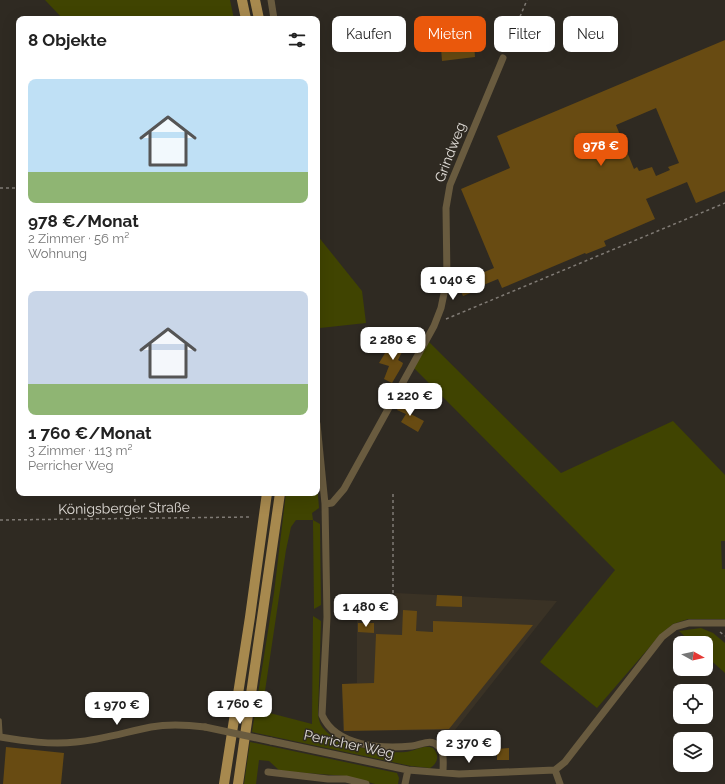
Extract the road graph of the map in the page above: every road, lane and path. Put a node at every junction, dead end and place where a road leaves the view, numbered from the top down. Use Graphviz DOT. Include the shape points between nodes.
graph roads {
  1 [pos="242,0"];
  2 [pos="255,0"];
  3 [pos="271,0"];
  4 [pos="527,0"];
  5 [pos="245,16"];
  6 [pos="258,16"];
  7 [pos="274,16"];
  8 [pos="503,58"];
  9 [pos="0,188"];
  10 [pos="16,188"];
  11 [pos="725,203"];
  12 [pos="434,326"];
  13 [pos="320,454"];
  14 [pos="393,494"];
  15 [pos="134,496"];
  16 [pos="267,496"];
  17 [pos="280,496"];
  18 [pos="325,504"];
  19 [pos="249,517"];
  20 [pos="137,518"];
  21 [pos="0,520"];
  22 [pos="393,618"];
  23 [pos="725,623"];
  24 [pos="0,720"];
  25 [pos="0,737"];
  26 [pos="408,770"];
  27 [pos="555,770"];
  28 [pos="268,772"];
  29 [pos="443,772"];
  30 [pos="327,782"];
  31 [pos="224,784"];
  32 [pos="238,784"];
  33 [pos="366,784"];
  34 [pos="405,784"];
  35 [pos="560,784"];
  1 -- 5 [label="main road"];
  2 -- 6 [label="main road"];
  3 -- 7 [label="street"];
  4 -- 8 [label="path"];
  8 -- 12 [label="street, Grindweg" via="450,185 446,208 446,285"];
  9 -- 10 [label="path"];
  11 -- 12 [label="path" via="452,316"];
  12 -- 18 [label="street, Grindweg" via="344,489 332,502"];
  13 -- 18 [label="street"];
  14 -- 22 [label="path"];
  15 -- 20 [label="path"];
  16 -- 31 [label="main road"];
  17 -- 32 [label="main road"];
  18 -- 29 [label="street" via="327,617 322,715 326,725 343,737 380,746 414,746 432,742 443,754"];
  19 -- 20 [label="path, Königsberger Straße"];
  20 -- 21 [label="path, Königsberger Straße"];
  23 -- 27 [label="street" via="689,623 675,627 662,637 565,762"];
  24 -- 25 [label="lane"];
  25 -- 26 [label="street, Perricher Weg, bridge" via="26,741 75,742 152,727 205,727"];
  26 -- 29 [label="street, Perricher Weg"];
  26 -- 34 [label="street, Perricher Weg"];
  27 -- 29 [label="street, Perricher Weg" via="459,774"];
  27 -- 35 [label="street"];
  28 -- 30 [label="street"];
  30 -- 33 [label="street" via="346,779"];
}
